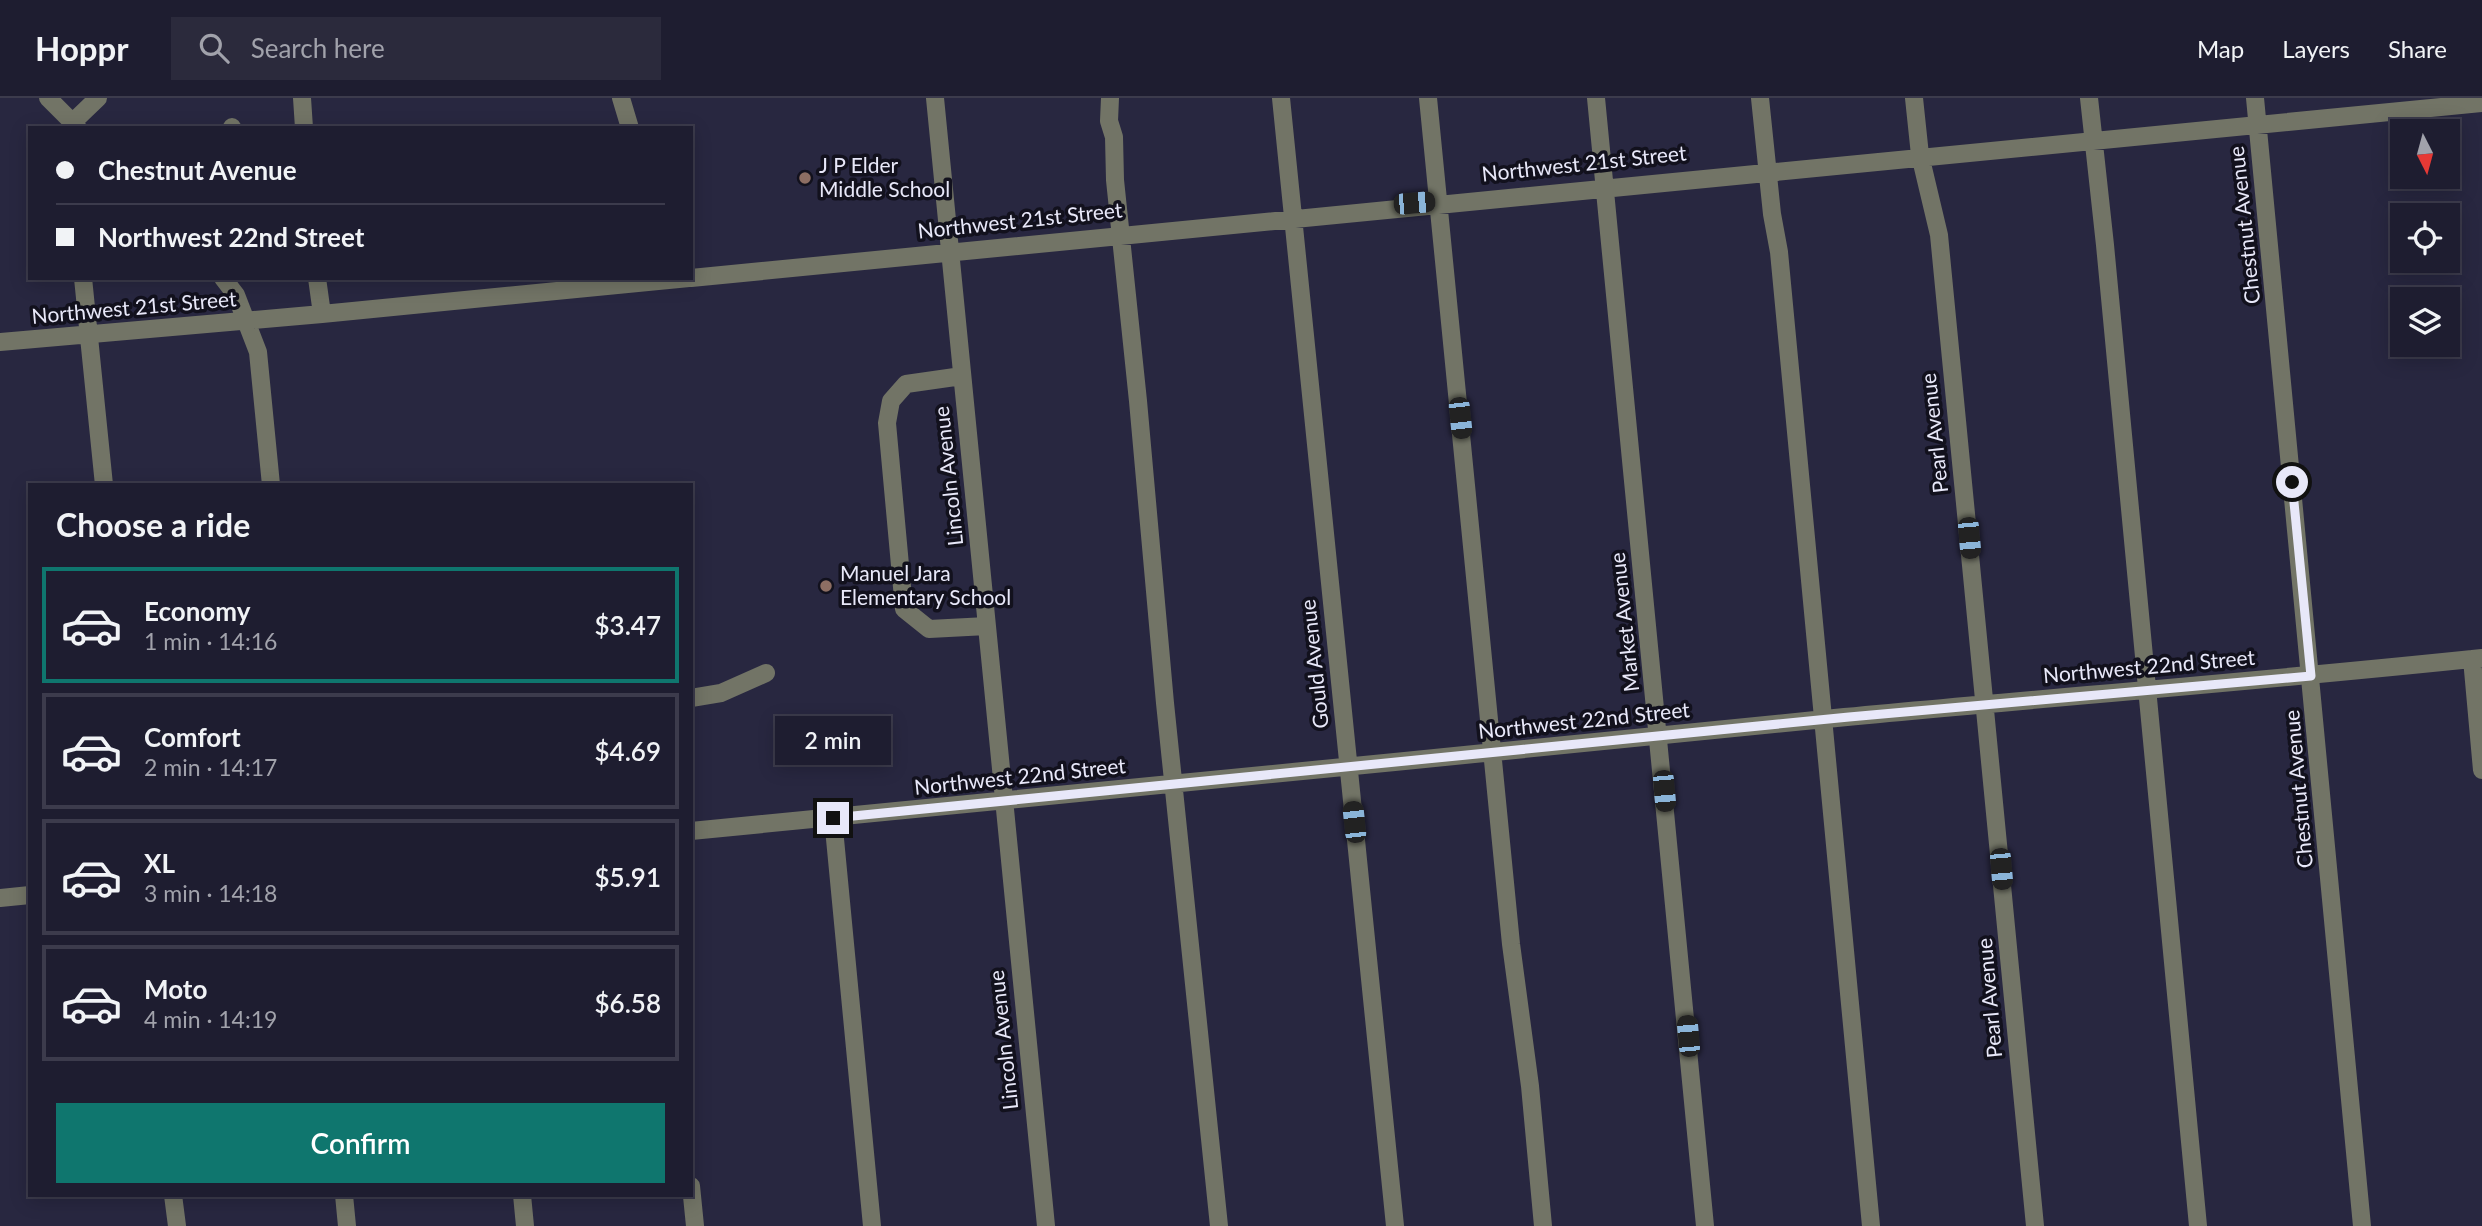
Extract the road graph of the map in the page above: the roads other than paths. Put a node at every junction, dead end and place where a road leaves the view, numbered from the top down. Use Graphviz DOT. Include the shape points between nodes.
graph roads {
  1 [pos="48,98"];
  2 [pos="98,98"];
  3 [pos="302,98"];
  4 [pos="621,98"];
  5 [pos="935,98"];
  6 [pos="1110,98"];
  7 [pos="1281,98"];
  8 [pos="1428,98"];
  9 [pos="1596,98"];
  10 [pos="1760,98"];
  11 [pos="1914,98"];
  12 [pos="2089,98"];
  13 [pos="2255,98"];
  14 [pos="2482,103"];
  15 [pos="2258,123"];
  16 [pos="75,126"];
  17 [pos="304,126"];
  18 [pos="629,126"];
  19 [pos="2092,137"];
  20 [pos="1920,155"];
  21 [pos="1768,169"];
  22 [pos="1604,185"];
  23 [pos="1439,201"];
  24 [pos="1293,215"];
  25 [pos="1120,234"];
  26 [pos="951,251"];
  27 [pos="693,278"];
  28 [pos="83,280"];
  29 [pos="225,280"];
  30 [pos="317,280"];
  31 [pos="648,280"];
  32 [pos="322,314"];
  33 [pos="246,320"];
  34 [pos="87,334"];
  35 [pos="0,342"];
  36 [pos="962,376"];
  37 [pos="104,483"];
  38 [pos="271,483"];
  39 [pos="987,626"];
  40 [pos="2477,659"];
  41 [pos="766,673"];
  42 [pos="2311,676"];
  43 [pos="2147,690"];
  44 [pos="693,698"];
  45 [pos="1985,704"];
  46 [pos="1822,720"];
  47 [pos="1659,736"];
  48 [pos="1494,753"];
  49 [pos="1349,768"];
  50 [pos="2482,770"];
  51 [pos="1174,785"];
  52 [pos="1003,802"];
  53 [pos="833,818"];
  54 [pos="693,831"];
  55 [pos="28,895"];
  56 [pos="0,898"];
  57 [pos="173,1197"];
  58 [pos="344,1197"];
  59 [pos="522,1197"];
  60 [pos="692,1197"];
  61 [pos="177,1226"];
  62 [pos="347,1226"];
  63 [pos="525,1226"];
  64 [pos="695,1226"];
  65 [pos="872,1226"];
  66 [pos="1046,1226"];
  67 [pos="1219,1226"];
  68 [pos="1395,1226"];
  69 [pos="1543,1226"];
  70 [pos="1706,1226"];
  71 [pos="1871,1226"];
  72 [pos="2035,1226"];
  73 [pos="2199,1226"];
  74 [pos="2362,1226"];
  1 -- 16 [label="street"];
  2 -- 16 [label="street"];
  3 -- 17 [label="street"];
  4 -- 18 [label="street"];
  5 -- 26 [label="street, Lincoln Avenue"];
  6 -- 25 [label="street"];
  7 -- 24 [label="street, Gould Avenue"];
  8 -- 23 [label="street"];
  9 -- 22 [label="street, Market Avenue"];
  10 -- 21 [label="street"];
  11 -- 20 [label="street, Pearl Avenue"];
  12 -- 19 [label="street"];
  13 -- 15 [label="street, Chestnut Avenue"];
  14 -- 15 [label="street, Northwest 21st Street"];
  15 -- 19 [label="street, Northwest 21st Street"];
  15 -- 42 [label="street, Chestnut Avenue"];
  19 -- 20 [label="street, Northwest 21st Street"];
  19 -- 43 [label="street"];
  20 -- 21 [label="street, Northwest 21st Street"];
  20 -- 45 [label="street, Pearl Avenue" via="1939,235"];
  21 -- 22 [label="street, Northwest 21st Street"];
  21 -- 46 [label="street"];
  22 -- 23 [label="street, Northwest 21st Street"];
  22 -- 47 [label="street, Market Avenue"];
  23 -- 24 [label="street, Northwest 21st Street"];
  23 -- 48 [label="street"];
  24 -- 25 [label="street, Northwest 21st Street"];
  24 -- 49 [label="street, Gould Avenue"];
  25 -- 26 [label="street, Northwest 21st Street"];
  25 -- 51 [label="street"];
  26 -- 27 [label="street, Northwest 21st Street"];
  26 -- 36 [label="street, Lincoln Avenue"];
  28 -- 34 [label="street"];
  29 -- 33 [label="street"];
  30 -- 32 [label="street"];
  31 -- 32 [label="street, Northwest 21st Street"];
  32 -- 33 [label="street, Northwest 21st Street"];
  33 -- 34 [label="street, Northwest 21st Street"];
  33 -- 38 [label="street" via="258,352"];
  34 -- 35 [label="street, Northwest 21st Street"];
  34 -- 37 [label="street"];
  36 -- 39 [label="street, Lincoln Avenue"];
  36 -- 39 [label="street" via="906,384 891,401 887,423 904,609 929,629"];
  39 -- 52 [label="street, Lincoln Avenue"];
  40 -- 42 [label="street, Northwest 22nd Street"];
  40 -- 50 [label="street"];
  41 -- 44 [label="street" via="721,694"];
  42 -- 43 [label="street, Northwest 22nd Street"];
  42 -- 74 [label="street, Chestnut Avenue"];
  43 -- 45 [label="street, Northwest 22nd Street"];
  43 -- 73 [label="street"];
  45 -- 46 [label="street, Northwest 22nd Street"];
  45 -- 72 [label="street, Pearl Avenue"];
  46 -- 47 [label="street, Northwest 22nd Street"];
  46 -- 71 [label="street"];
  47 -- 48 [label="street, Northwest 22nd Street"];
  47 -- 70 [label="street, Market Avenue"];
  48 -- 49 [label="street, Northwest 22nd Street"];
  48 -- 69 [label="street"];
  49 -- 51 [label="street, Northwest 22nd Street"];
  49 -- 68 [label="street, Gould Avenue"];
  51 -- 52 [label="street, Northwest 22nd Street"];
  51 -- 67 [label="street"];
  52 -- 53 [label="street, Northwest 22nd Street"];
  52 -- 66 [label="street, Lincoln Avenue"];
  53 -- 54 [label="street, Northwest 22nd Street"];
  53 -- 65 [label="street"];
  55 -- 56 [label="street"];
  57 -- 61 [label="street"];
  58 -- 62 [label="street"];
  59 -- 63 [label="street"];
  60 -- 64 [label="street"];
}
